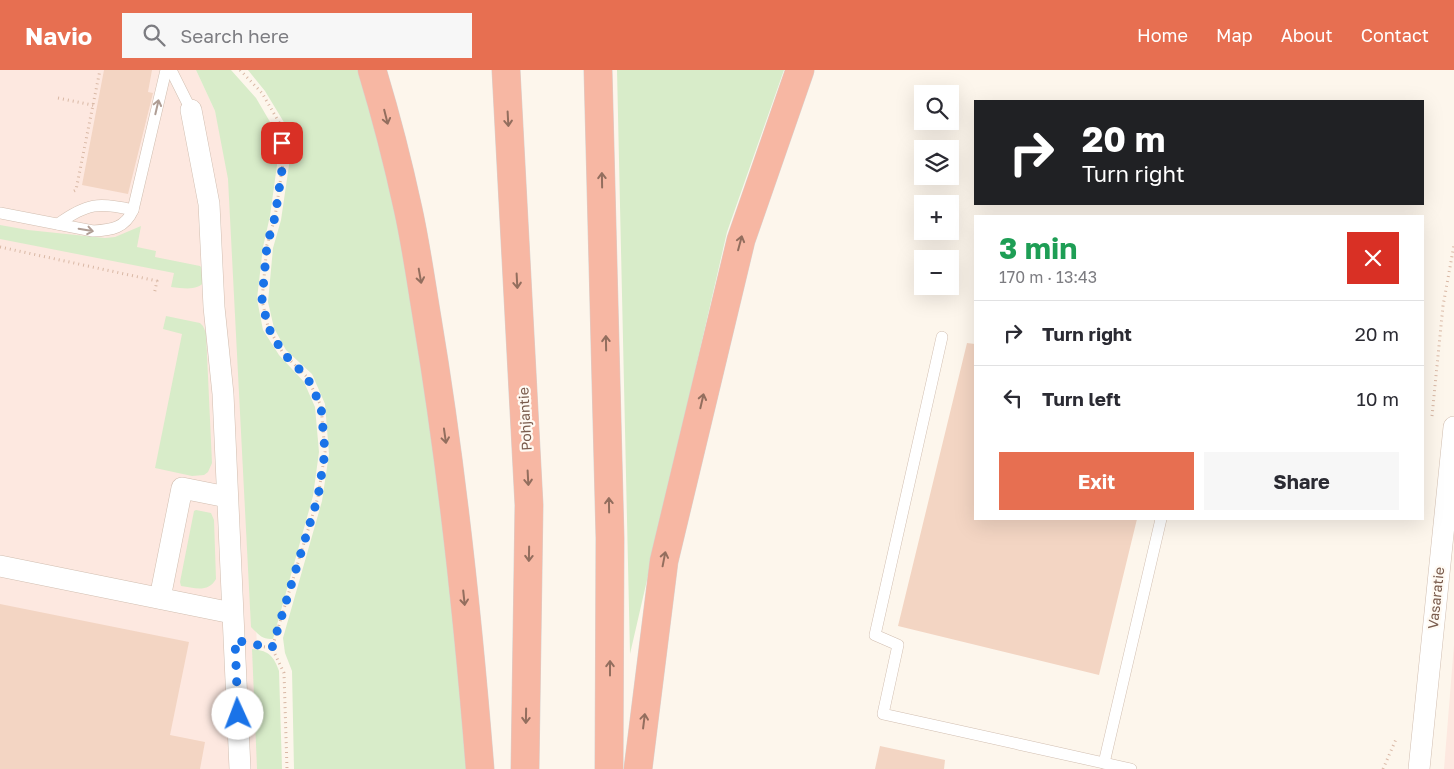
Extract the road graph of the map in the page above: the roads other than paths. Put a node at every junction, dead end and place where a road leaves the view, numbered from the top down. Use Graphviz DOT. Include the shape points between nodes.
graph roads {
  1 [pos="166,70"];
  2 [pos="171,70"];
  3 [pos="372,70"];
  4 [pos="506,70"];
  5 [pos="598,70"];
  6 [pos="800,70"];
  7 [pos="191,110"];
  8 [pos="134,210"];
  9 [pos="0,213"];
  10 [pos="58,224"];
  11 [pos="942,337"];
  12 [pos="1454,427"];
  13 [pos="1453,453"];
  14 [pos="227,496"];
  15 [pos="1161,520"];
  16 [pos="0,566"];
  17 [pos="160,598"];
  18 [pos="232,613"];
  19 [pos="1104,763"];
  20 [pos="240,769"];
  21 [pos="480,769"];
  22 [pos="525,769"];
  23 [pos="610,769"];
  24 [pos="638,769"];
  25 [pos="1131,769"];
  26 [pos="1419,769"];
  8 -- 1 [label="lane, one-way"];
  2 -- 7 [label="lane"];
  3 -- 21 [label="highway, one-way" via="408,211 434,360 451,476"];
  4 -- 22 [label="highway, Pohjantie, one-way" via="530,505"];
  23 -- 5 [label="highway, one-way" via="610,538"];
  24 -- 6 [label="highway, one-way" via="664,561 740,240"];
  7 -- 14 [label="street" via="209,204 214,307 224,394"];
  8 -- 10 [label="lane" via="119,206 84,207"];
  10 -- 8 [label="lane, one-way" via="105,231 129,220"];
  9 -- 10 [label="lane"];
  11 -- 19 [label="lane" via="875,635 898,646 883,714"];
  12 -- 13 [label="street, Vasaratie"];
  13 -- 26 [label="street, Vasaratie"];
  14 -- 17 [label="street" via="182,488"];
  14 -- 18 [label="street"];
  15 -- 19 [label="lane"];
  16 -- 17 [label="street"];
  17 -- 18 [label="street"];
  18 -- 20 [label="street"];
  19 -- 25 [label="lane"];
}
